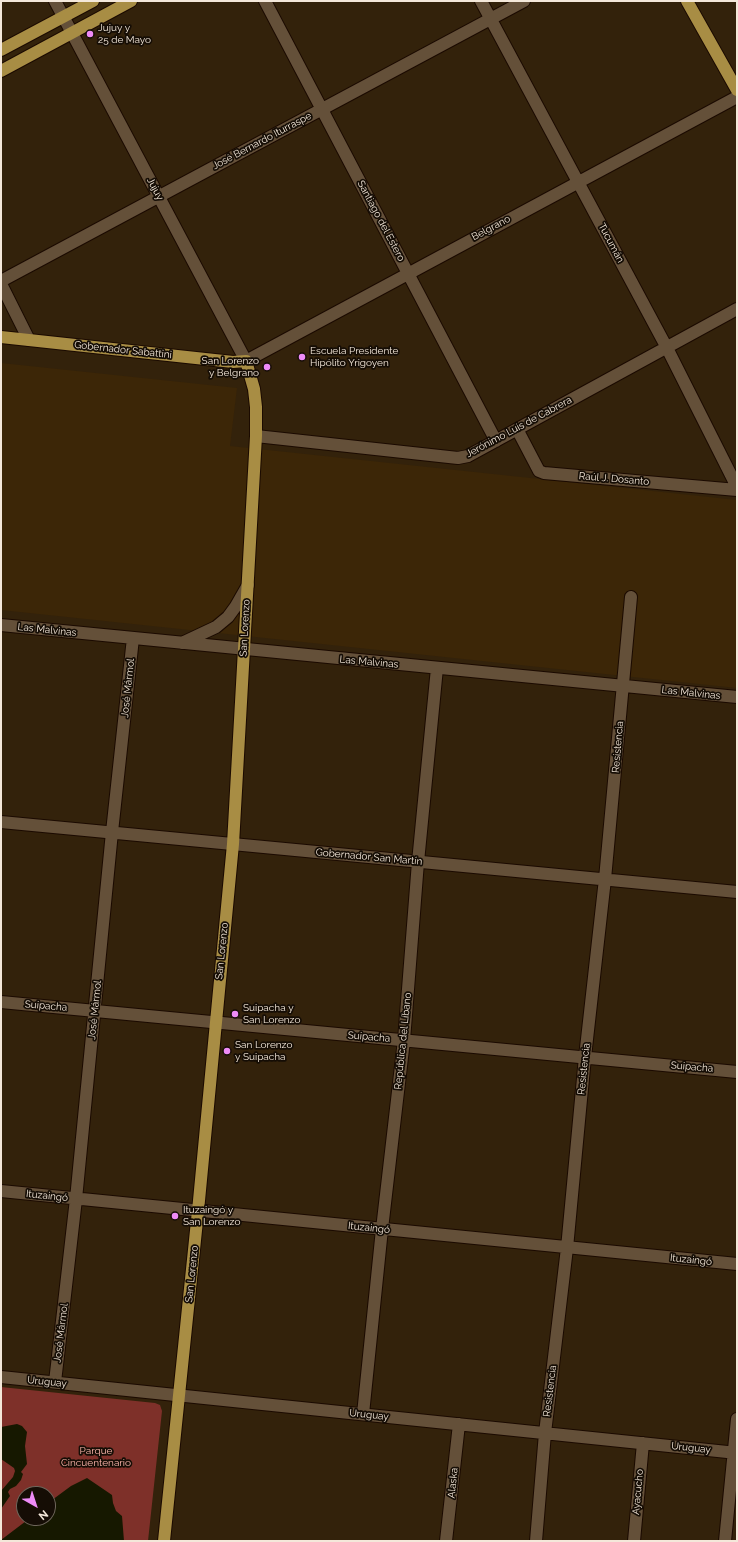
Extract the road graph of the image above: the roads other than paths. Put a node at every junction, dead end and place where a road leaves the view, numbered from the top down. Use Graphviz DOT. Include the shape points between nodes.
graph roads {
  1 [pos="55,1"];
  2 [pos="93,1"];
  3 [pos="131,1"];
  4 [pos="265,1"];
  5 [pos="481,1"];
  6 [pos="524,1"];
  7 [pos="687,1"];
  8 [pos="64,17"];
  9 [pos="490,19"];
  10 [pos="72,32"];
  11 [pos="1,50"];
  12 [pos="1,71"];
  13 [pos="737,90"];
  14 [pos="737,96"];
  15 [pos="322,109"];
  16 [pos="578,182"];
  17 [pos="160,196"];
  18 [pos="408,273"];
  19 [pos="1,283"];
  20 [pos="737,310"];
  21 [pos="1,337"];
  22 [pos="29,340"];
  23 [pos="667,348"];
  24 [pos="246,361"];
  25 [pos="517,429"];
  26 [pos="256,436"];
  27 [pos="496,441"];
  28 [pos="737,488"];
  29 [pos="248,585"];
  30 [pos="631,597"];
  31 [pos="1,625"];
  32 [pos="133,638"];
  33 [pos="182,643"];
  34 [pos="244,650"];
  35 [pos="437,668"];
  36 [pos="623,686"];
  37 [pos="737,697"];
  38 [pos="1,822"];
  39 [pos="112,832"];
  40 [pos="233,844"];
  41 [pos="418,862"];
  42 [pos="605,879"];
  43 [pos="737,892"];
  44 [pos="1,1002"];
  45 [pos="95,1011"];
  46 [pos="215,1022"];
  47 [pos="404,1040"];
  48 [pos="585,1057"];
  49 [pos="737,1072"];
  50 [pos="1,1191"];
  51 [pos="76,1199"];
  52 [pos="198,1211"];
  53 [pos="382,1229"];
  54 [pos="567,1248"];
  55 [pos="737,1264"];
  56 [pos="1,1377"];
  57 [pos="55,1382"];
  58 [pos="179,1395"];
  59 [pos="363,1414"];
  60 [pos="737,1419"];
  61 [pos="459,1424"];
  62 [pos="545,1433"];
  63 [pos="643,1443"];
  64 [pos="735,1453"];
  65 [pos="164,1541"];
  66 [pos="446,1541"];
  67 [pos="536,1541"];
  68 [pos="634,1541"];
  69 [pos="725,1541"];
  1 -- 8 [label="street, Jujuy"];
  2 -- 8 [label="main road"];
  3 -- 10 [label="main road"];
  4 -- 15 [label="street, Santiago del Estero"];
  5 -- 9 [label="street, Tucumán"];
  6 -- 9 [label="street, José Bernardo Iturraspe"];
  7 -- 13 [label="main road"];
  8 -- 10 [label="street, Jujuy"];
  8 -- 11 [label="main road"];
  9 -- 15 [label="street, José Bernardo Iturraspe"];
  9 -- 16 [label="street, Tucumán"];
  10 -- 12 [label="main road"];
  10 -- 17 [label="street, Jujuy"];
  14 -- 16 [label="street, Belgrano"];
  15 -- 17 [label="street, José Bernardo Iturraspe"];
  15 -- 18 [label="street, Santiago del Estero"];
  16 -- 18 [label="street, Belgrano"];
  16 -- 23 [label="street, Tucumán"];
  17 -- 19 [label="street, José Bernardo Iturraspe"];
  17 -- 24 [label="street, Jujuy"];
  18 -- 24 [label="street, Belgrano"];
  18 -- 27 [label="street, Santiago del Estero"];
  19 -- 22 [label="street"];
  20 -- 23 [label="street, Jerónimo Luis de Cabrera"];
  21 -- 22 [label="main road, Gobernador Sabattini"];
  22 -- 24 [label="main road, Gobernador Sabattini" via="233,362"];
  23 -- 25 [label="street, Jerónimo Luis de Cabrera"];
  23 -- 28 [label="street, Tucumán"];
  24 -- 26 [label="main road, San Lorenzo" via="254,389"];
  25 -- 27 [label="street, Jerónimo Luis de Cabrera"];
  25 -- 28 [label="street, Raúl J. Dosanto" via="539,471 544,473"];
  26 -- 27 [label="street, Jerónimo Luis de Cabrera" via="458,458 468,456"];
  26 -- 29 [label="main road, San Lorenzo"];
  29 -- 33 [label="street" via="228,617 216,627"];
  29 -- 34 [label="main road, San Lorenzo"];
  30 -- 36 [label="street, Resistencia"];
  31 -- 32 [label="street, Las Malvinas"];
  32 -- 33 [label="street, Las Malvinas"];
  32 -- 39 [label="street, José Mármol"];
  33 -- 34 [label="street, Las Malvinas"];
  34 -- 35 [label="street, Las Malvinas"];
  34 -- 40 [label="main road, San Lorenzo"];
  35 -- 36 [label="street, Las Malvinas"];
  35 -- 41 [label="street, República del Líbano"];
  36 -- 37 [label="street, Las Malvinas"];
  36 -- 42 [label="street, Resistencia"];
  38 -- 39 [label="street, Gobernador San Martín"];
  39 -- 40 [label="street, Gobernador San Martín"];
  39 -- 45 [label="street, José Mármol"];
  40 -- 41 [label="street, Gobernador San Martín"];
  40 -- 46 [label="main road, San Lorenzo"];
  41 -- 42 [label="street, Gobernador San Martín"];
  41 -- 47 [label="street, República del Líbano"];
  42 -- 43 [label="street, Gobernador San Martín"];
  42 -- 48 [label="street, Resistencia"];
  44 -- 45 [label="street, Suipacha"];
  45 -- 46 [label="street, Suipacha"];
  45 -- 51 [label="street, José Mármol"];
  46 -- 47 [label="street, Suipacha"];
  46 -- 52 [label="main road, San Lorenzo"];
  47 -- 48 [label="street, Suipacha"];
  47 -- 53 [label="street, República del Líbano"];
  48 -- 49 [label="street, Suipacha"];
  48 -- 54 [label="street, Resistencia"];
  50 -- 51 [label="street, Ituzaingó"];
  51 -- 52 [label="street, Ituzaingó"];
  51 -- 57 [label="street, José Mármol"];
  52 -- 53 [label="street, Ituzaingó"];
  52 -- 58 [label="main road, San Lorenzo"];
  53 -- 54 [label="street, Ituzaingó"];
  53 -- 59 [label="street, República del Líbano"];
  54 -- 55 [label="street, Ituzaingó"];
  54 -- 62 [label="street, Resistencia"];
  56 -- 57 [label="street, Uruguay"];
  57 -- 58 [label="street, Uruguay"];
  58 -- 59 [label="street, Uruguay"];
  58 -- 65 [label="main road, San Lorenzo"];
  59 -- 61 [label="street, Uruguay"];
  60 -- 64 [label="street"];
  61 -- 62 [label="street, Uruguay"];
  61 -- 66 [label="street, Alaska"];
  62 -- 63 [label="street, Uruguay"];
  62 -- 67 [label="street, Resistencia"];
  63 -- 64 [label="street, Uruguay"];
  63 -- 68 [label="street, Ayacucho"];
  64 -- 69 [label="street"];
}
